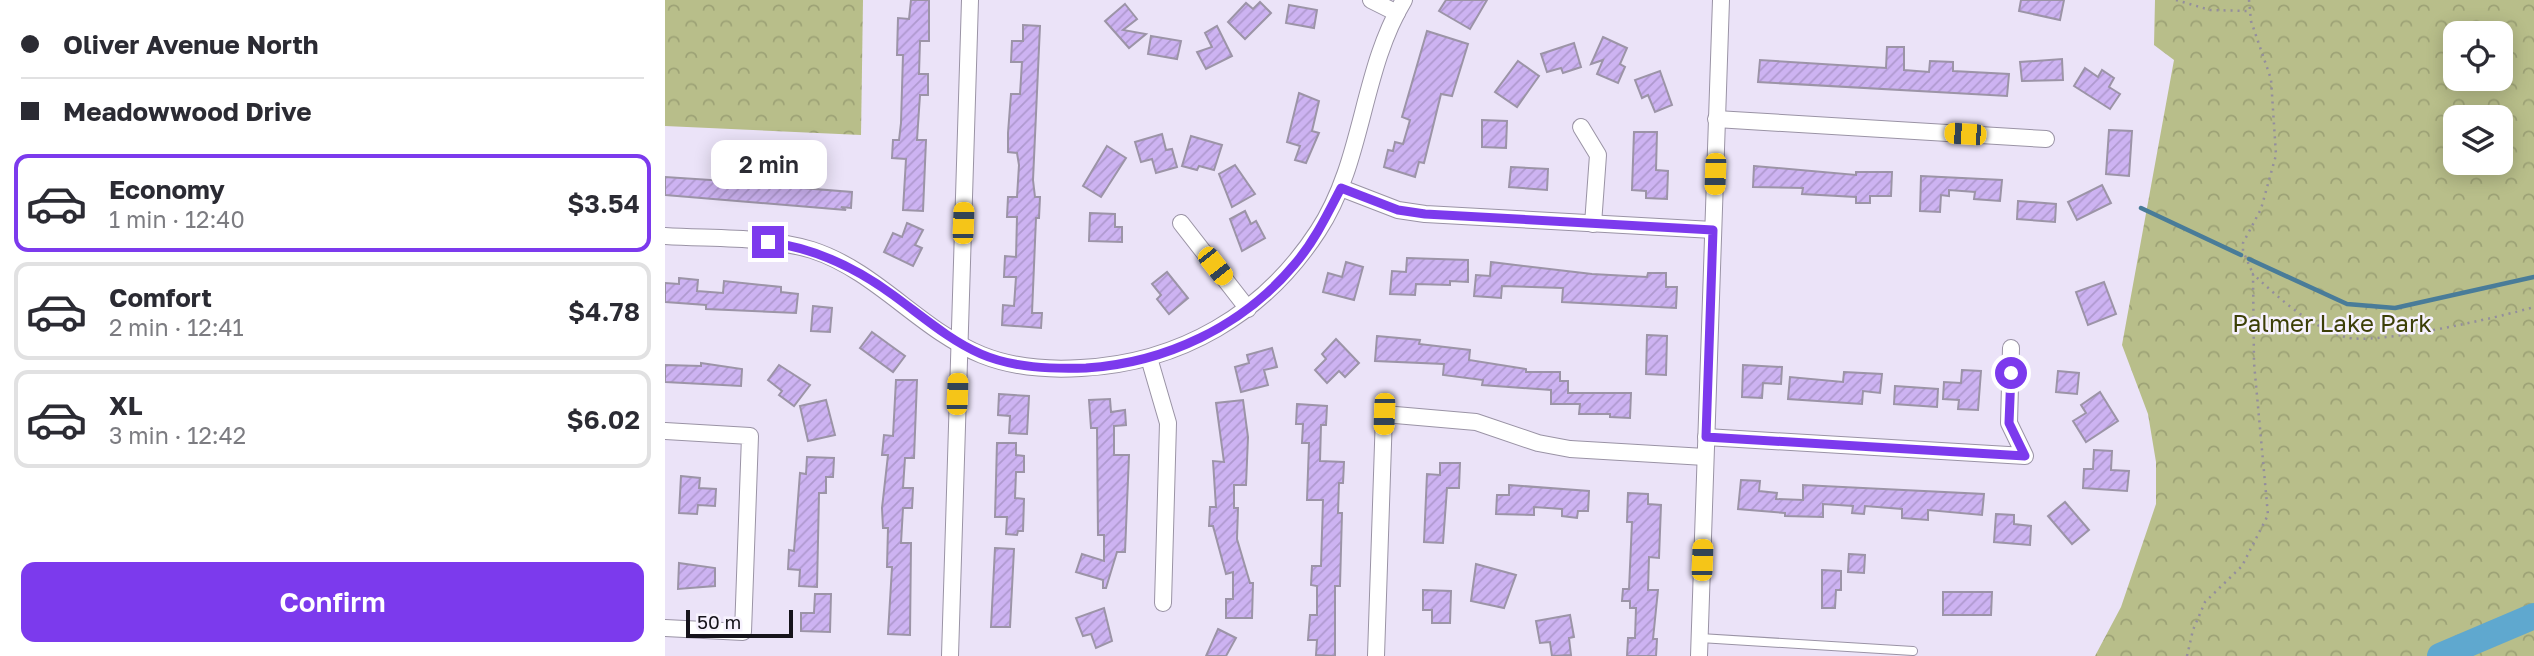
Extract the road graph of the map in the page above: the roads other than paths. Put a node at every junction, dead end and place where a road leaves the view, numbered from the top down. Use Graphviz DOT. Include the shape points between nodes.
graph roads {
  1 [pos="970,0"];
  2 [pos="1370,0"];
  3 [pos="1720,0"];
  4 [pos="1401,6"];
  5 [pos="1716,119"];
  6 [pos="1581,127"];
  7 [pos="2046,138"];
  8 [pos="1341,188"];
  9 [pos="1181,223"];
  10 [pos="1593,224"];
  11 [pos="1713,230"];
  12 [pos="665,236"];
  13 [pos="1248,309"];
  14 [pos="959,343"];
  15 [pos="2011,348"];
  16 [pos="1149,358"];
  17 [pos="665,431"];
  18 [pos="1706,437"];
  19 [pos="1705,457"];
  20 [pos="1163,603"];
  21 [pos="665,628"];
  22 [pos="1700,638"];
  23 [pos="1913,651"];
  24 [pos="950,656"];
  25 [pos="1376,656"];
  26 [pos="1699,656"];
  1 -- 14 [label="street"];
  2 -- 4 [label="street"];
  3 -- 5 [label="street"];
  4 -- 8 [label="street" via="1381,52"];
  5 -- 7 [label="street"];
  5 -- 11 [label="street"];
  6 -- 10 [label="street" via="1598,155"];
  8 -- 10 [label="street" via="1398,210 1425,214"];
  8 -- 13 [label="street" via="1294,265"];
  9 -- 13 [label="street"];
  10 -- 11 [label="street"];
  11 -- 18 [label="street"];
  12 -- 14 [label="street" via="768,242 813,251 862,275"];
  13 -- 16 [label="street" via="1191,342"];
  14 -- 16 [label="street" via="983,355 1048,368 1108,366"];
  14 -- 24 [label="street"];
  15 -- 18 [label="street" via="2009,423 2025,456"];
  16 -- 20 [label="street" via="1168,423"];
  17 -- 21 [label="street" via="750,436 743,632"];
  18 -- 19 [label="street"];
  19 -- 22 [label="street"];
  19 -- 25 [label="street" via="1570,449 1476,422 1384,414"];
  22 -- 23 [label="lane"];
  22 -- 26 [label="street"];
}
